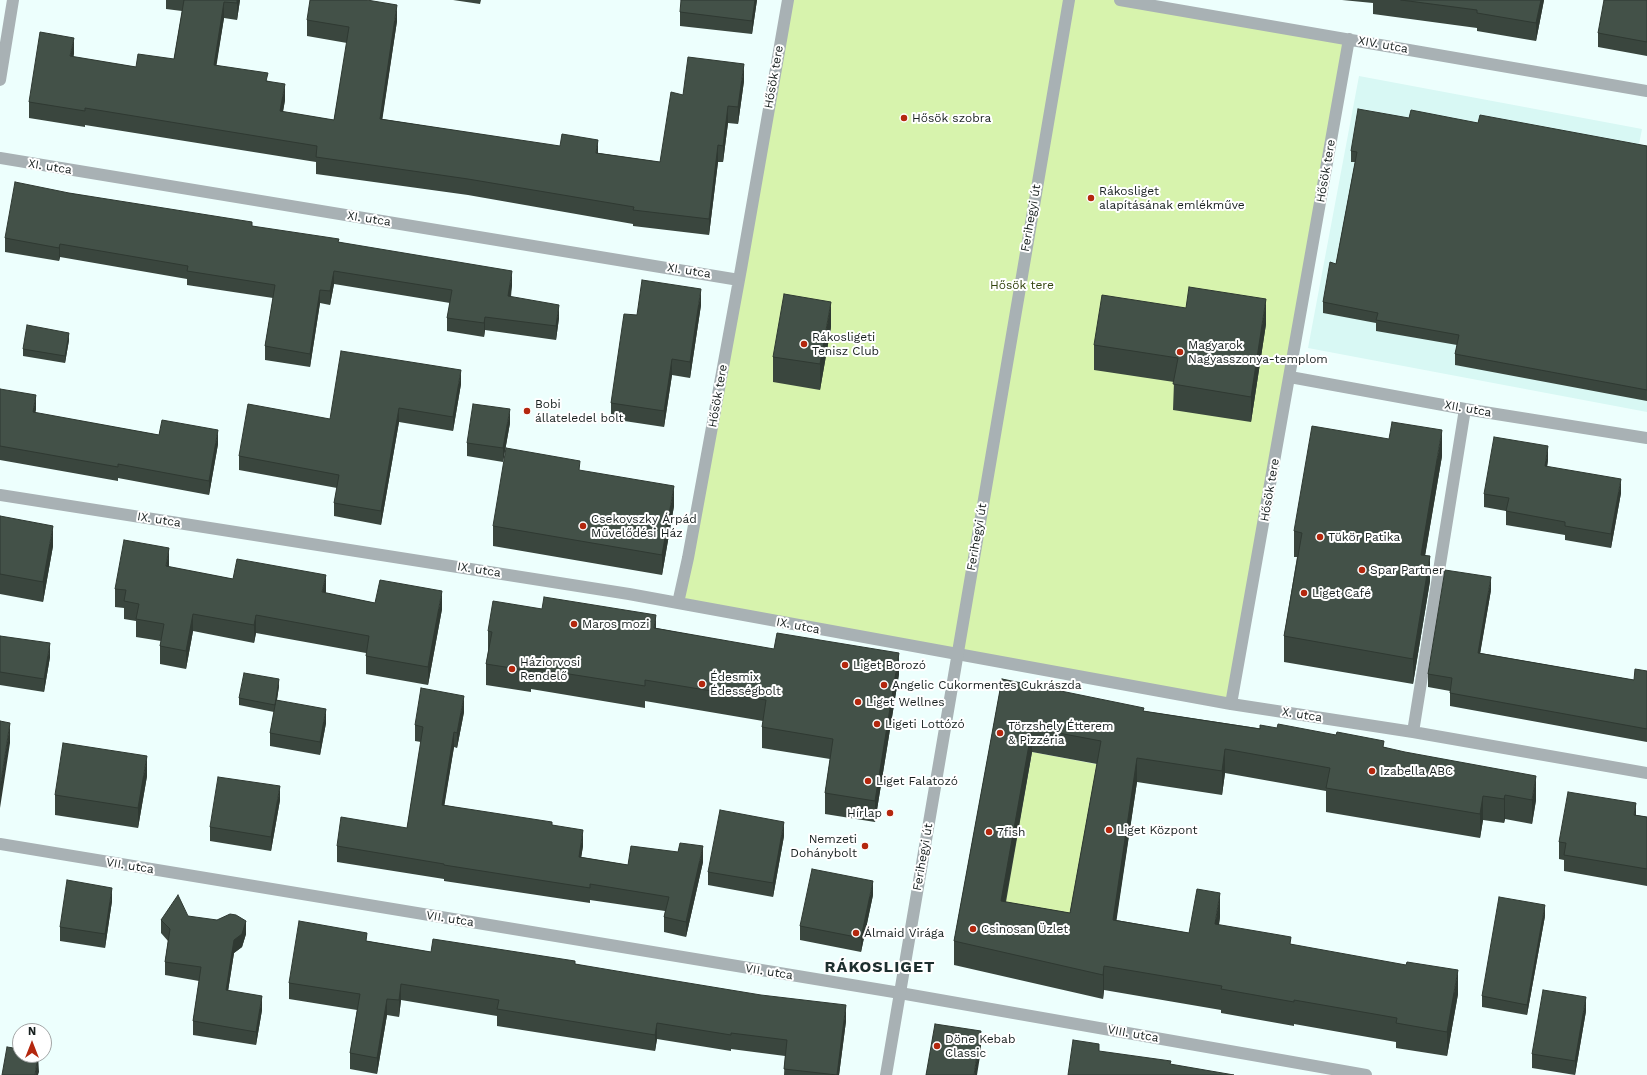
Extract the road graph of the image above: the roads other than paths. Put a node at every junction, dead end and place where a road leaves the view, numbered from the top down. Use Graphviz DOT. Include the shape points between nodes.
graph roads {
  1 [pos="13,0"];
  2 [pos="788,0"];
  3 [pos="1069,0"];
  4 [pos="1120,0"];
  5 [pos="1349,40"];
  6 [pos="0,80"];
  7 [pos="1647,91"];
  8 [pos="0,158"];
  9 [pos="739,280"];
  10 [pos="1290,377"];
  11 [pos="1465,409"];
  12 [pos="1647,438"];
  13 [pos="0,495"];
  14 [pos="678,603"];
  15 [pos="957,655"];
  16 [pos="1231,704"];
  17 [pos="1413,732"];
  18 [pos="1647,773"];
  19 [pos="0,844"];
  20 [pos="900,994"];
  21 [pos="886,1075"];
  22 [pos="1366,1075"];
  1 -- 6 [label="street"];
  2 -- 9 [label="street, Hősök tere"];
  3 -- 15 [label="street, Ferihegyi út"];
  4 -- 5 [label="street, XIV. utca"];
  5 -- 7 [label="street, XIV. utca"];
  5 -- 10 [label="street, Hősök tere"];
  8 -- 9 [label="street, XI. utca"];
  9 -- 14 [label="street, Hősök tere"];
  10 -- 11 [label="street, XII. utca"];
  10 -- 16 [label="street, Hősök tere"];
  11 -- 12 [label="street, XII. utca"];
  11 -- 17 [label="street"];
  13 -- 14 [label="street, IX. utca"];
  14 -- 15 [label="street, IX. utca"];
  15 -- 16 [label="street, X. utca"];
  15 -- 20 [label="street, Ferihegyi út"];
  16 -- 17 [label="street, X. utca"];
  17 -- 18 [label="street, X. utca"];
  19 -- 20 [label="street, VII. utca"];
  20 -- 21 [label="street, Ferihegyi út"];
  20 -- 22 [label="street, VIII. utca"];
}
